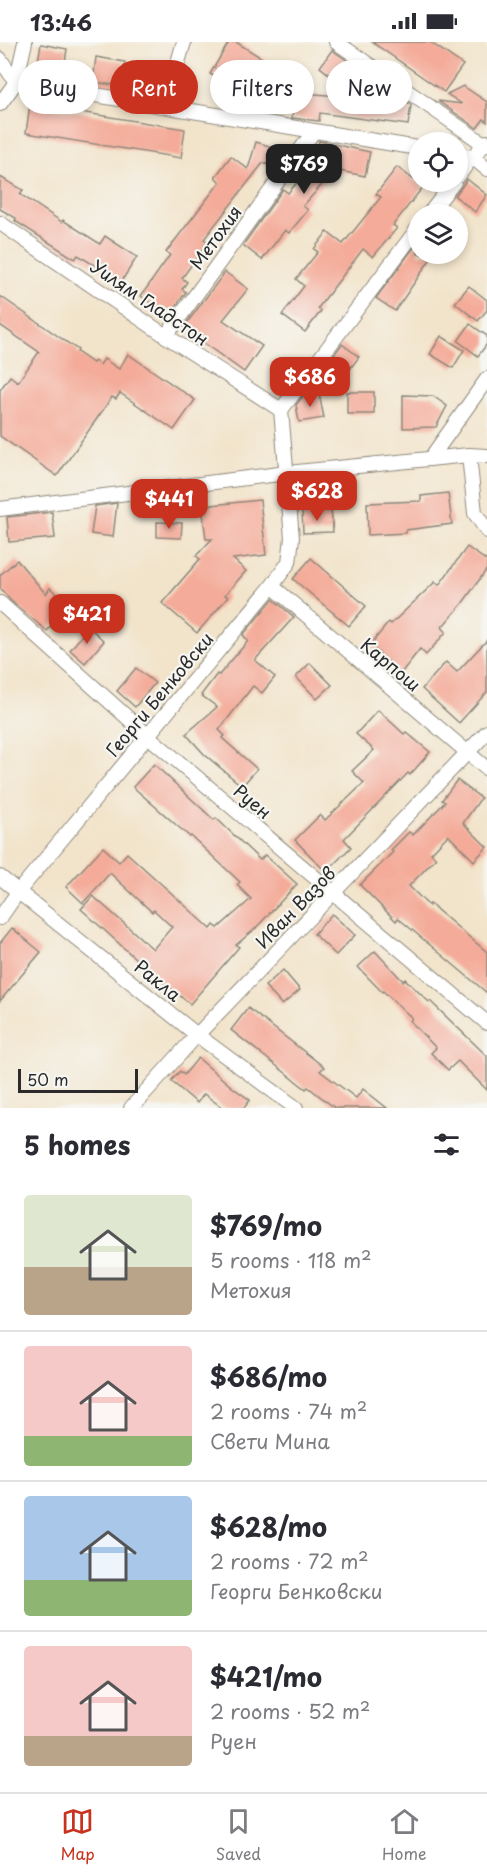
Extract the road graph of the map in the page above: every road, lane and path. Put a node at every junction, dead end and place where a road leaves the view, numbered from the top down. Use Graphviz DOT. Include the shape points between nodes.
graph roads {
  1 [pos="26,42"];
  2 [pos="184,42"];
  3 [pos="336,42"];
  4 [pos="0,59"];
  5 [pos="179,60"];
  6 [pos="16,82"];
  7 [pos="110,97"];
  8 [pos="0,104"];
  9 [pos="198,112"];
  10 [pos="314,131"];
  11 [pos="485,143"];
  12 [pos="408,146"];
  13 [pos="468,156"];
  14 [pos="472,157"];
  15 [pos="468,162"];
  16 [pos="487,169"];
  17 [pos="0,223"];
  18 [pos="408,241"];
  19 [pos="166,336"];
  20 [pos="487,379"];
  21 [pos="281,410"];
  22 [pos="469,455"];
  23 [pos="487,456"];
  24 [pos="430,459"];
  25 [pos="286,473"];
  26 [pos="0,509"];
  27 [pos="487,531"];
  28 [pos="272,586"];
  29 [pos="0,603"];
  30 [pos="487,732"];
  31 [pos="148,736"];
  32 [pos="468,752"];
  33 [pos="487,769"];
  34 [pos="0,877"];
  35 [pos="18,892"];
  36 [pos="333,893"];
  37 [pos="0,918"];
  38 [pos="487,1023"];
  39 [pos="197,1035"];
  40 [pos="131,1108"];
  41 [pos="296,1108"];
  1 -- 6 [label="street"];
  2 -- 5 [label="street"];
  3 -- 11 [label="street"];
  4 -- 6 [label="street"];
  6 -- 7 [label="street"];
  6 -- 8 [label="street"];
  9 -- 10 [label="street"];
  10 -- 12 [label="street"];
  10 -- 19 [label="street, Метохия"];
  11 -- 14 [label="street"];
  13 -- 14 [label="street"];
  14 -- 15 [label="street"];
  14 -- 16 [label="street"];
  17 -- 19 [label="street, Уилям Гладстон"];
  18 -- 21 [label="street"];
  19 -- 21 [label="street, Уилям Гладстон"];
  20 -- 24 [label="street"];
  21 -- 25 [label="street, Георги Бенковски"];
  22 -- 23 [label="street"];
  22 -- 24 [label="street"];
  22 -- 27 [label="street" via="475,513"];
  24 -- 25 [label="street"];
  25 -- 26 [label="street"];
  25 -- 28 [label="street, Георги Бенковски" via="292,538 289,562"];
  28 -- 31 [label="street, Георги Бенковски"];
  28 -- 32 [label="street, Карпош"];
  29 -- 31 [label="street, Руен"];
  30 -- 32 [label="street, Иван Вазов"];
  31 -- 35 [label="street, Георги Бенковски"];
  31 -- 36 [label="street, Руен"];
  32 -- 33 [label="street, Карпош"];
  32 -- 36 [label="street, Иван Вазов"];
  34 -- 35 [label="street, Ракла"];
  35 -- 37 [label="street, Георги Бенковски"];
  35 -- 39 [label="street, Ракла"];
  36 -- 38 [label="street, Руен"];
  36 -- 39 [label="street, Иван Вазов"];
  39 -- 40 [label="street, Иван Вазов"];
  39 -- 41 [label="street, Ракла"];
}
